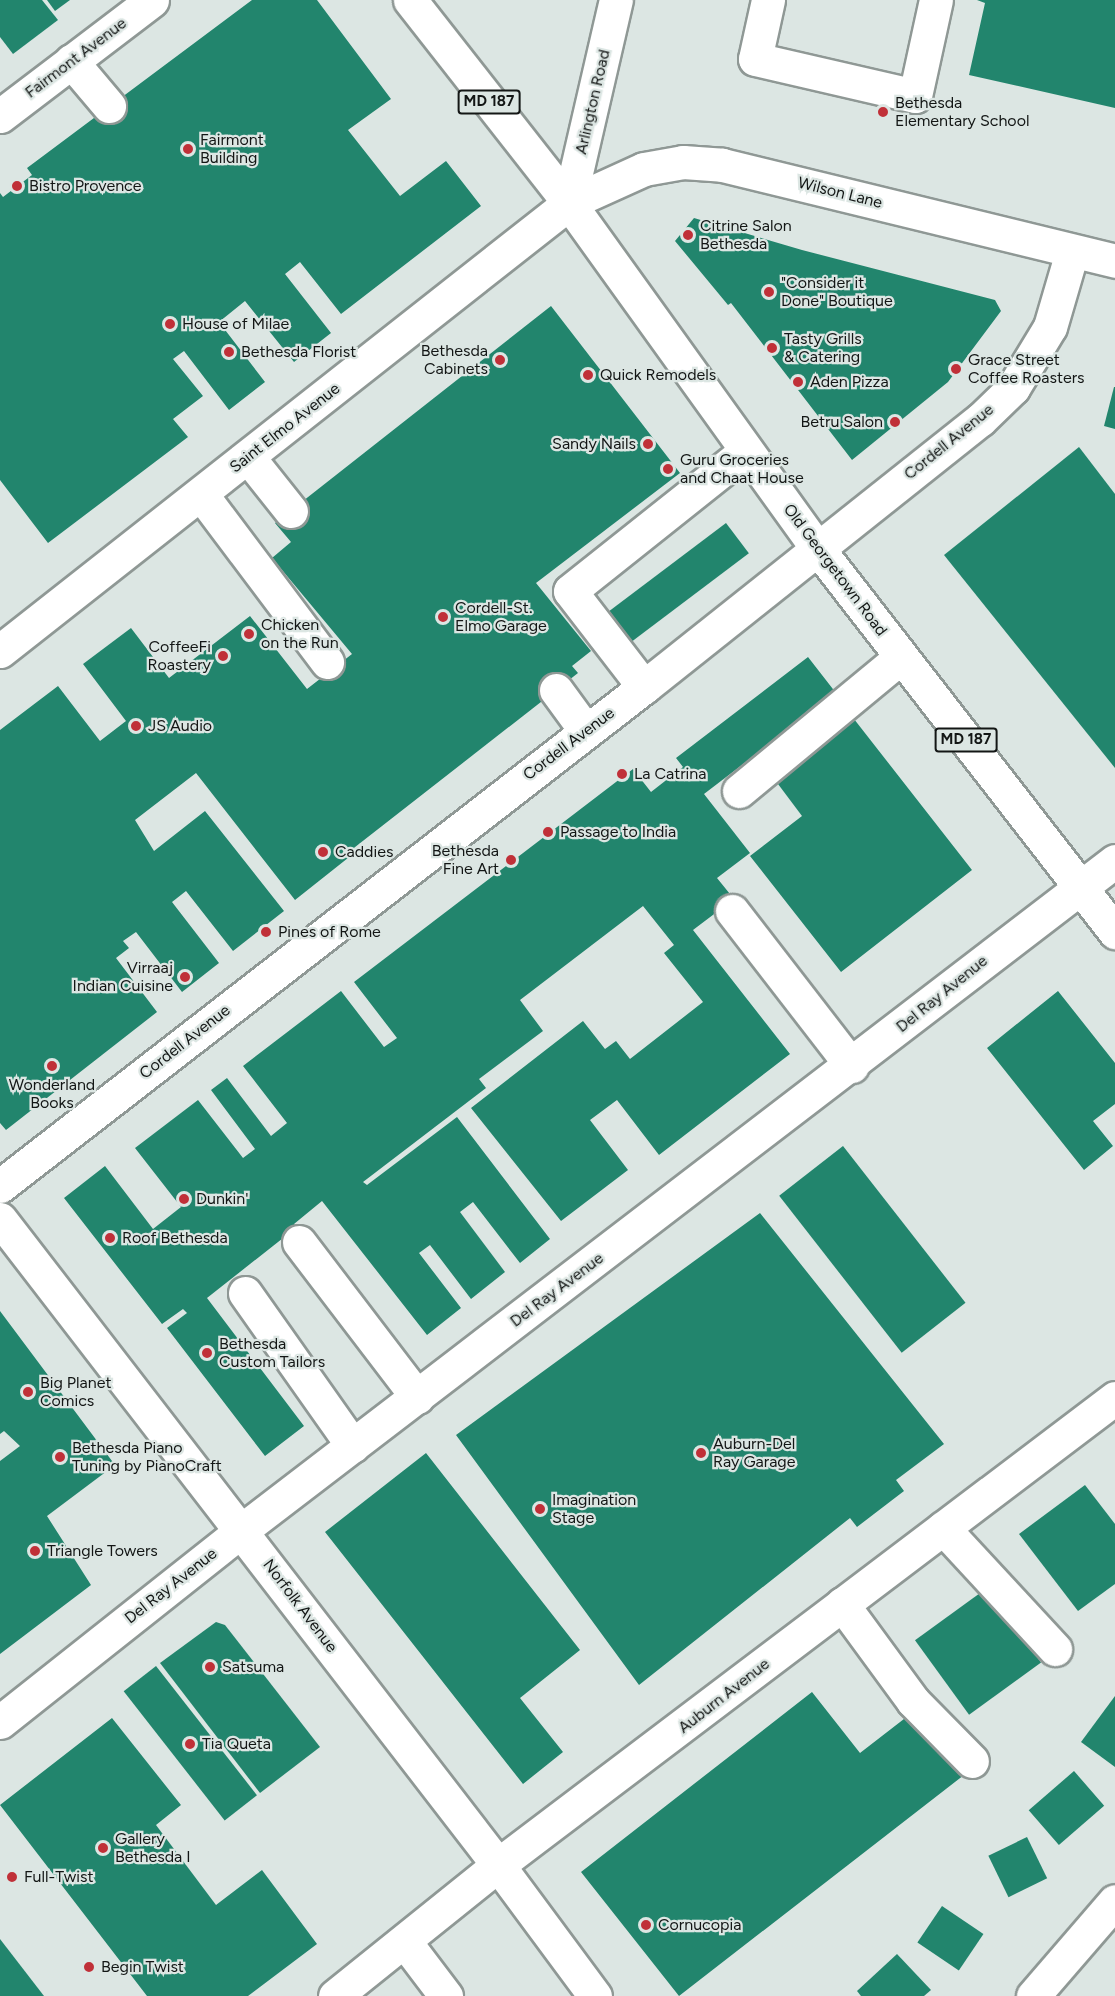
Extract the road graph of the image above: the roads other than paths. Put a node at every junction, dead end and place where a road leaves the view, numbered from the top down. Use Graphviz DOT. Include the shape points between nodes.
graph roads {
  1 [pos="152,0"];
  2 [pos="410,0"];
  3 [pos="616,0"];
  4 [pos="768,0"];
  5 [pos="936,0"];
  6 [pos="71,61"];
  7 [pos="109,106"];
  8 [pos="0,116"];
  9 [pos="569,203"];
  10 [pos="1072,252"];
  11 [pos="1115,261"];
  12 [pos="746,452"];
  13 [pos="248,457"];
  14 [pos="201,494"];
  15 [pos="291,510"];
  16 [pos="818,549"];
  17 [pos="0,651"];
  18 [pos="902,657"];
  19 [pos="327,662"];
  20 [pos="644,687"];
  21 [pos="556,690"];
  22 [pos="586,730"];
  23 [pos="739,791"];
  24 [pos="1115,861"];
  25 [pos="1080,886"];
  26 [pos="732,911"];
  27 [pos="1115,932"];
  28 [pos="852,1066"];
  29 [pos="0,1186"];
  30 [pos="0,1220"];
  31 [pos="299,1242"];
  32 [pos="245,1293"];
  33 [pos="417,1397"];
  34 [pos="1115,1398"];
  35 [pos="353,1446"];
  36 [pos="943,1528"];
  37 [pos="242,1530"];
  38 [pos="842,1604"];
  39 [pos="1056,1649"];
  40 [pos="0,1722"];
  41 [pos="972,1761"];
  42 [pos="498,1865"];
  43 [pos="1115,1901"];
  44 [pos="405,1942"];
  45 [pos="334,1996"];
  46 [pos="446,1996"];
  47 [pos="595,1996"];
  48 [pos="1033,1996"];
  1 -- 6 [label="street, Fairmont Avenue"];
  2 -- 9 [label="street, Old Georgetown Road / MD 187"];
  3 -- 9 [label="street, Arlington Road"];
  4 -- 5 [label="street" via="754,59 915,96"];
  6 -- 7 [label="street"];
  6 -- 8 [label="street, Fairmont Avenue"];
  9 -- 10 [label="street, Wilson Lane" via="644,169 683,162 723,165"];
  9 -- 12 [label="street, Old Georgetown Road / MD 187"];
  9 -- 13 [label="street, Saint Elmo Avenue"];
  10 -- 11 [label="street, Wilson Lane"];
  10 -- 16 [label="street, Cordell Avenue" via="1050,327 1013,388 980,420"];
  12 -- 16 [label="street, Old Georgetown Road / MD 187"];
  12 -- 20 [label="street" via="570,591"];
  13 -- 14 [label="street, Saint Elmo Avenue"];
  13 -- 15 [label="street"];
  14 -- 17 [label="street, Saint Elmo Avenue"];
  14 -- 19 [label="street"];
  16 -- 18 [label="street, Old Georgetown Road / MD 187"];
  16 -- 20 [label="street, Cordell Avenue"];
  18 -- 23 [label="street"];
  18 -- 25 [label="street, Old Georgetown Road / MD 187"];
  20 -- 22 [label="street, Cordell Avenue"];
  21 -- 22 [label="street"];
  22 -- 29 [label="street, Cordell Avenue"];
  24 -- 25 [label="street, Del Ray Avenue"];
  25 -- 27 [label="street, Old Georgetown Road / MD 187"];
  25 -- 28 [label="street, Del Ray Avenue"];
  26 -- 28 [label="street"];
  28 -- 33 [label="street, Del Ray Avenue"];
  30 -- 37 [label="street, Norfolk Avenue"];
  31 -- 33 [label="street"];
  32 -- 35 [label="street"];
  33 -- 35 [label="street, Del Ray Avenue"];
  34 -- 36 [label="street, Auburn Avenue"];
  35 -- 37 [label="street, Del Ray Avenue"];
  36 -- 38 [label="street, Auburn Avenue"];
  36 -- 39 [label="street"];
  37 -- 40 [label="street, Del Ray Avenue"];
  37 -- 42 [label="street, Norfolk Avenue"];
  38 -- 41 [label="street" via="913,1701"];
  38 -- 42 [label="street, Auburn Avenue"];
  42 -- 44 [label="street, Auburn Avenue"];
  42 -- 47 [label="street, Norfolk Avenue"];
  43 -- 48 [label="street"];
  44 -- 45 [label="street, Auburn Avenue"];
  44 -- 46 [label="street"];
}
